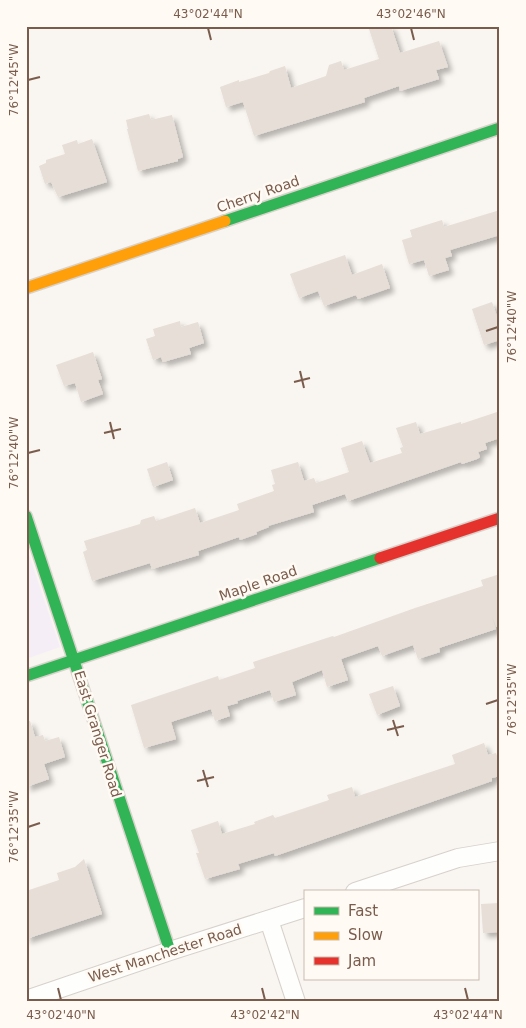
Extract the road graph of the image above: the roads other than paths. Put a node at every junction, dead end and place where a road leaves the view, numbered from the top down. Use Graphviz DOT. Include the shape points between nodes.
graph roads {
  1 [pos="500,128"];
  2 [pos="26,288"];
  3 [pos="26,516"];
  4 [pos="500,518"];
  5 [pos="76,660"];
  6 [pos="26,676"];
  7 [pos="500,851"];
  8 [pos="361,890"];
  9 [pos="304,908"];
  10 [pos="268,920"];
  11 [pos="170,951"];
  12 [pos="26,1000"];
  13 [pos="296,1002"];
  1 -- 2 [label="street, Cherry Road"];
  3 -- 5 [label="street, East Granger Road"];
  4 -- 5 [label="street, Maple Road"];
  5 -- 6 [label="street, Maple Road"];
  5 -- 11 [label="street, East Granger Road"];
  7 -- 8 [label="street" via="458,858"];
  9 -- 10 [label="street, West Manchester Road"];
  10 -- 11 [label="street, West Manchester Road"];
  10 -- 13 [label="street"];
  11 -- 12 [label="street, West Manchester Road"];
}
